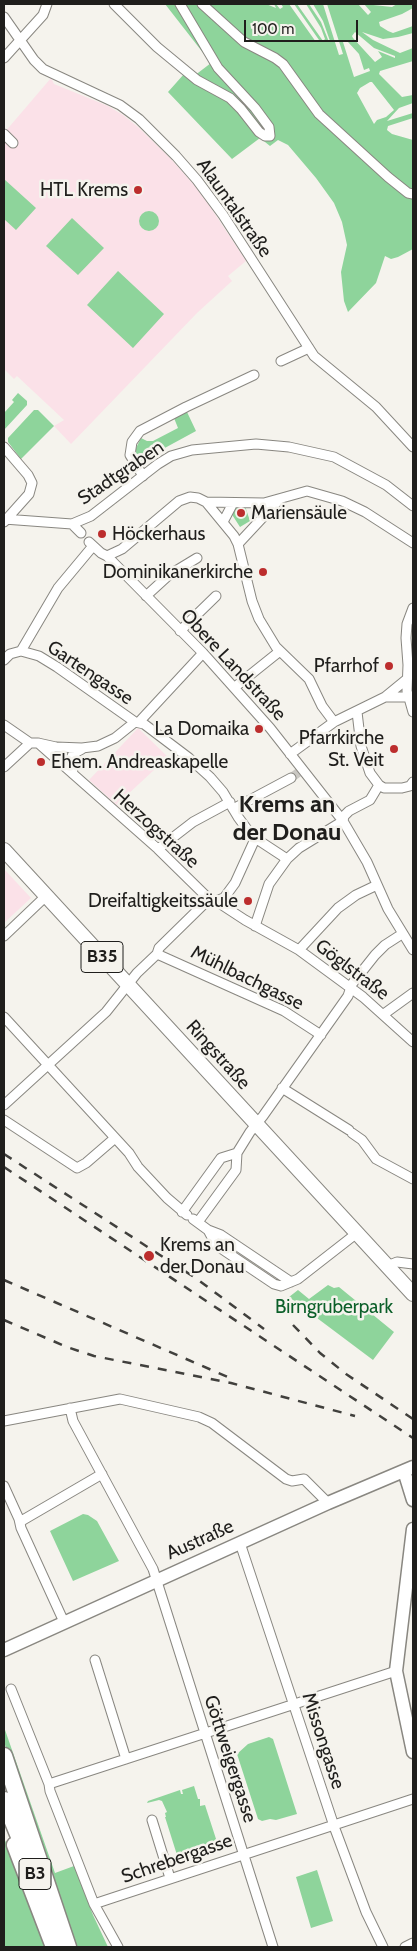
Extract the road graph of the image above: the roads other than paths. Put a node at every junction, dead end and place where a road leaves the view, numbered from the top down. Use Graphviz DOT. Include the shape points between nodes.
graph roads {
  1 [pos="47,4"];
  2 [pos="114,4"];
  3 [pos="180,4"];
  4 [pos="202,4"];
  5 [pos="4,17"];
  6 [pos="20,40"];
  7 [pos="4,58"];
  8 [pos="4,134"];
  9 [pos="13,143"];
  10 [pos="413,194"];
  11 [pos="309,348"];
  12 [pos="281,361"];
  13 [pos="254,375"];
  14 [pos="4,447"];
  15 [pos="413,447"];
  16 [pos="143,476"];
  17 [pos="280,500"];
  18 [pos="206,502"];
  19 [pos="233,503"];
  20 [pos="254,503"];
  21 [pos="413,506"];
  22 [pos="4,521"];
  23 [pos="260,521"];
  24 [pos="223,522"];
  25 [pos="72,524"];
  26 [pos="81,533"];
  27 [pos="413,543"];
  28 [pos="238,544"];
  29 [pos="107,556"];
  30 [pos="197,558"];
  31 [pos="146,596"];
  32 [pos="216,596"];
  33 [pos="413,608"];
  34 [pos="180,631"];
  35 [pos="21,651"];
  36 [pos="280,651"];
  37 [pos="203,653"];
  38 [pos="4,660"];
  39 [pos="407,679"];
  40 [pos="235,687"];
  41 [pos="385,697"];
  42 [pos="408,697"];
  43 [pos="358,712"];
  44 [pos="413,712"];
  45 [pos="137,722"];
  46 [pos="334,722"];
  47 [pos="4,725"];
  48 [pos="34,743"];
  49 [pos="82,748"];
  50 [pos="290,754"];
  51 [pos="4,767"];
  52 [pos="297,773"];
  53 [pos="73,774"];
  54 [pos="379,785"];
  55 [pos="412,787"];
  56 [pos="231,805"];
  57 [pos="343,821"];
  58 [pos="258,841"];
  59 [pos="4,850"];
  60 [pos="158,850"];
  61 [pos="287,859"];
  62 [pos="377,885"];
  63 [pos="43,900"];
  64 [pos="213,900"];
  65 [pos="255,926"];
  66 [pos="402,934"];
  67 [pos="4,936"];
  68 [pos="299,950"];
  69 [pos="413,950"];
  70 [pos="157,954"];
  71 [pos="128,985"];
  72 [pos="351,988"];
  73 [pos="413,993"];
  74 [pos="384,1014"];
  75 [pos="4,1017"];
  76 [pos="320,1034"];
  77 [pos="413,1042"];
  78 [pos="48,1064"];
  79 [pos="282,1088"];
  80 [pos="4,1105"];
  81 [pos="4,1120"];
  82 [pos="256,1124"];
  83 [pos="115,1138"];
  84 [pos="237,1153"];
  85 [pos="413,1179"];
  86 [pos="190,1217"];
  87 [pos="357,1234"];
  88 [pos="413,1264"];
  89 [pos="387,1266"];
  90 [pos="413,1294"];
  91 [pos="70,1408"];
  92 [pos="4,1422"];
  93 [pos="409,1469"];
  94 [pos="102,1474"];
  95 [pos="4,1486"];
  96 [pos="413,1500"];
  97 [pos="328,1503"];
  98 [pos="20,1523"];
  99 [pos="413,1529"];
  100 [pos="240,1543"];
  101 [pos="156,1580"];
  102 [pos="64,1622"];
  103 [pos="4,1650"];
  104 [pos="95,1660"];
  105 [pos="396,1671"];
  106 [pos="11,1689"];
  107 [pos="294,1705"];
  108 [pos="205,1734"];
  109 [pos="413,1752"];
  110 [pos="4,1756"];
  111 [pos="126,1759"];
  112 [pos="49,1784"];
  113 [pos="413,1799"];
  114 [pos="4,1800"];
  115 [pos="4,1815"];
  116 [pos="152,1820"];
  117 [pos="333,1824"];
  118 [pos="4,1828"];
  119 [pos="16,1849"];
  120 [pos="244,1854"];
  121 [pos="170,1878"];
  122 [pos="94,1904"];
  123 [pos="413,1943"];
  124 [pos="54,1947"];
  125 [pos="67,1947"];
  126 [pos="117,1947"];
  127 [pos="273,1947"];
  128 [pos="383,1947"];
  129 [pos="405,1947"];
  1 -- 6 [label="street" via="43,15"];
  2 -- 3 [label="street" via="157,47 197,80 230,98 259,132 270,136 255,108 218,68"];
  4 -- 10 [label="street" via="244,42 283,64 319,114 388,177"];
  5 -- 6 [label="street, Alauntalstraße"];
  6 -- 7 [label="street"];
  6 -- 11 [label="street, Alauntalstraße" via="43,69 120,105 176,156 223,215"];
  8 -- 9 [label="street"];
  11 -- 12 [label="street"];
  11 -- 15 [label="street, Alauntalstraße" via="320,361 376,406"];
  13 -- 16 [label="street" via="140,431 132,442 130,455"];
  14 -- 22 [label="street" via="32,483 29,494"];
  16 -- 21 [label="street, Stadtgraben" via="171,456 192,450 256,444 334,457 386,485"];
  16 -- 25 [label="street, Stadtgraben" via="91,516"];
  17 -- 20 [label="street"];
  17 -- 23 [label="street"];
  17 -- 27 [label="street" via="307,491 329,496 365,512"];
  18 -- 19 [label="street"];
  18 -- 24 [label="street"];
  18 -- 29 [label="street" via="190,497 179,501 122,548"];
  19 -- 20 [label="street"];
  19 -- 24 [label="street"];
  20 -- 23 [label="street"];
  22 -- 25 [label="street"];
  23 -- 28 [label="street"];
  24 -- 28 [label="street"];
  25 -- 26 [label="street"];
  28 -- 36 [label="street" via="259,620"];
  29 -- 31 [label="street, Obere Landstraße"];
  29 -- 35 [label="street, Obere Landstraße" via="91,544 58,588"];
  30 -- 31 [label="street"];
  31 -- 34 [label="street, Obere Landstraße"];
  32 -- 34 [label="street"];
  33 -- 39 [label="street" via="407,624"];
  34 -- 37 [label="street, Obere Landstraße"];
  35 -- 38 [label="street"];
  35 -- 45 [label="street, Gartengasse" via="39,656 57,667"];
  36 -- 40 [label="street"];
  36 -- 46 [label="street" via="309,679"];
  37 -- 40 [label="street, Obere Landstraße"];
  37 -- 45 [label="street"];
  39 -- 41 [label="street"];
  39 -- 42 [label="street"];
  40 -- 50 [label="street, Obere Landstraße"];
  41 -- 42 [label="street"];
  41 -- 43 [label="street"];
  42 -- 44 [label="street"];
  43 -- 46 [label="street"];
  43 -- 54 [label="street" via="361,746 370,773"];
  45 -- 49 [label="street" via="107,743"];
  45 -- 56 [label="street, Gartengasse" via="202,769"];
  46 -- 50 [label="street"];
  47 -- 48 [label="street, Herzogstraße"];
  48 -- 49 [label="street"];
  48 -- 51 [label="street"];
  48 -- 53 [label="street, Herzogstraße"];
  49 -- 53 [label="street" via="71,758"];
  50 -- 52 [label="street, Obere Landstraße"];
  52 -- 56 [label="street" via="274,788"];
  52 -- 57 [label="street, Obere Landstraße"];
  53 -- 60 [label="street, Herzogstraße"];
  54 -- 55 [label="street" via="391,789"];
  54 -- 57 [label="street" via="365,804 349,811"];
  56 -- 58 [label="street, Gartengasse" via="245,828"];
  56 -- 60 [label="street" via="193,822"];
  57 -- 61 [label="street" via="320,833"];
  57 -- 62 [label="street, Obere Landstraße"];
  58 -- 61 [label="street"];
  58 -- 64 [label="street" via="229,892 224,898"];
  59 -- 63 [label="main road, Ringstraße / B35"];
  60 -- 64 [label="street, Herzogstraße"];
  61 -- 65 [label="street" via="269,884"];
  62 -- 66 [label="street, Obere Landstraße"];
  62 -- 68 [label="street" via="338,908"];
  63 -- 67 [label="street"];
  63 -- 71 [label="main road, Ringstraße / B35"];
  64 -- 65 [label="street, Herzogstraße"];
  64 -- 70 [label="street" via="165,942"];
  65 -- 68 [label="street, Göglstraße"];
  66 -- 69 [label="street, Obere Landstraße"];
  66 -- 72 [label="street" via="375,954"];
  68 -- 72 [label="street, Göglstraße"];
  70 -- 71 [label="street"];
  70 -- 76 [label="street, Mühlbachgasse" via="284,1011"];
  71 -- 78 [label="street" via="106,1012"];
  71 -- 82 [label="main road, Ringstraße / B35"];
  72 -- 74 [label="street, Göglstraße"];
  72 -- 76 [label="street"];
  73 -- 74 [label="street"];
  74 -- 77 [label="street, Göglstraße"];
  75 -- 78 [label="street"];
  76 -- 79 [label="street"];
  78 -- 80 [label="street"];
  78 -- 83 [label="street"];
  79 -- 82 [label="street"];
  79 -- 85 [label="street" via="351,1131 376,1159"];
  81 -- 83 [label="street" via="77,1168"];
  82 -- 84 [label="street"];
  82 -- 87 [label="main road, Ringstraße / B35"];
  83 -- 86 [label="street" via="138,1167"];
  84 -- 86 [label="street" via="236,1170"];
  84 -- 86 [label="street" via="221,1158"];
  86 -- 87 [label="street" via="292,1282"];
  87 -- 89 [label="main road, Ringstraße / B35"];
  88 -- 89 [label="street" via="397,1262"];
  89 -- 90 [label="main road, B35"];
  91 -- 92 [label="street"];
  91 -- 94 [label="street, Göttweigergasse" via="72,1421"];
  91 -- 97 [label="street" via="120,1400 207,1420 286,1479 304,1479"];
  93 -- 96 [label="main road"];
  93 -- 97 [label="main road, Austraße"];
  94 -- 98 [label="street"];
  94 -- 101 [label="street, Göttweigergasse" via="154,1569"];
  95 -- 98 [label="street"];
  97 -- 100 [label="main road, Austraße"];
  98 -- 102 [label="street"];
  99 -- 105 [label="main road"];
  100 -- 101 [label="main road, Austraße"];
  100 -- 107 [label="street, Missongasse"];
  101 -- 102 [label="main road, Austraße"];
  101 -- 108 [label="street, Göttweigergasse"];
  102 -- 103 [label="main road, Austraße"];
  104 -- 111 [label="street"];
  105 -- 107 [label="street"];
  105 -- 109 [label="main road"];
  106 -- 112 [label="street"];
  107 -- 108 [label="street"];
  107 -- 117 [label="street, Missongasse"];
  108 -- 111 [label="street"];
  108 -- 120 [label="street, Göttweigergasse"];
  110 -- 125 [label="highway"];
  111 -- 112 [label="street"];
  112 -- 122 [label="street"];
  113 -- 117 [label="street, Schrebergasse"];
  114 -- 125 [label="highway, B3"];
  115 -- 119 [label="highway, B3"];
  116 -- 121 [label="street"];
  117 -- 120 [label="street, Schrebergasse"];
  117 -- 128 [label="street, Missongasse" via="366,1912"];
  118 -- 119 [label="highway"];
  119 -- 124 [label="highway, B3"];
  120 -- 121 [label="street, Schrebergasse"];
  120 -- 127 [label="street, Göttweigergasse"];
  121 -- 122 [label="street, Schrebergasse"];
  122 -- 126 [label="street"];
  123 -- 129 [label="street"];
}
